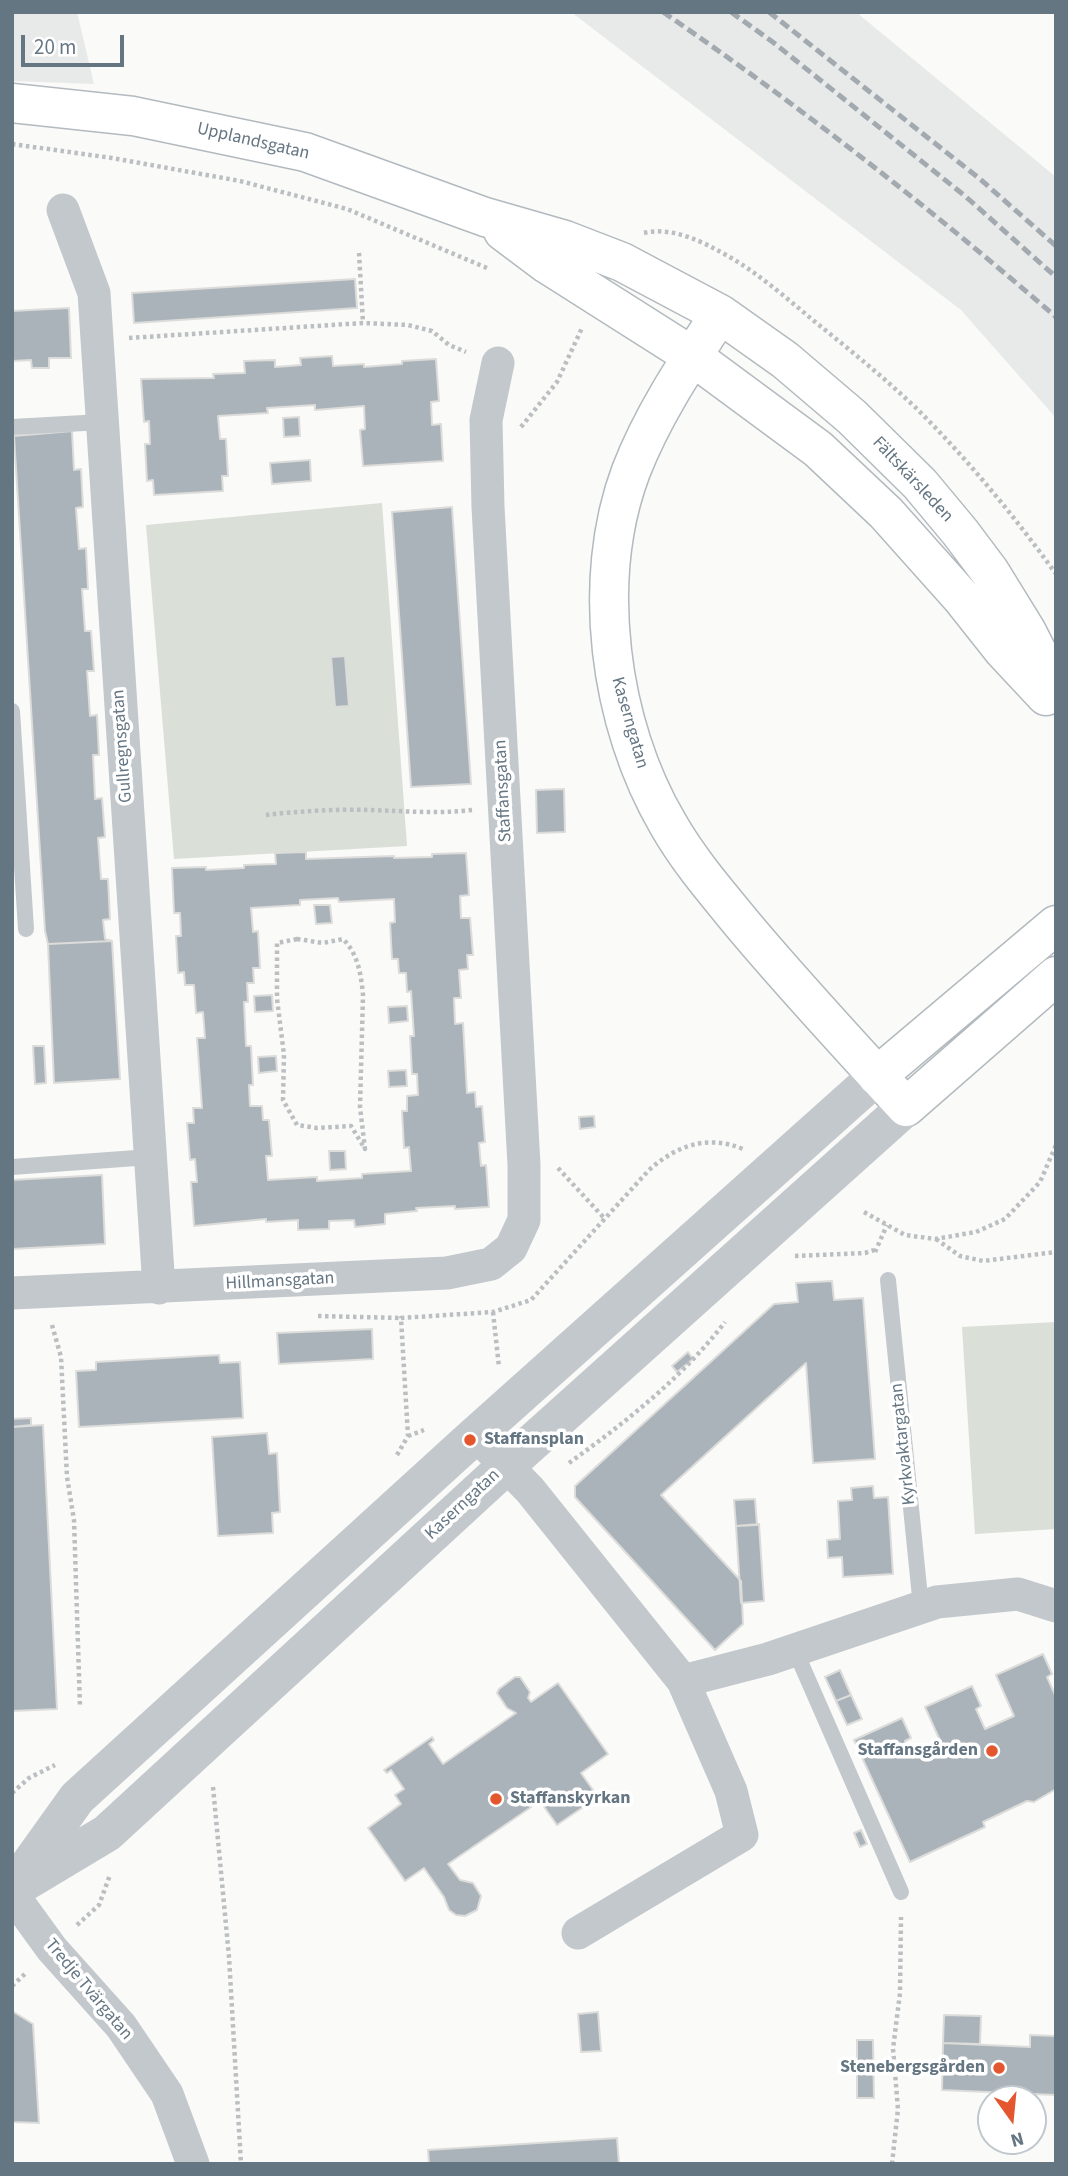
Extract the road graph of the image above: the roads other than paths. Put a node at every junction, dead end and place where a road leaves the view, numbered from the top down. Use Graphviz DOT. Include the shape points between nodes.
graph roads {
  1 [pos="12,103"];
  2 [pos="63,210"];
  3 [pos="485,217"];
  4 [pos="720,314"];
  5 [pos="692,356"];
  6 [pos="498,363"];
  7 [pos="102,422"];
  8 [pos="12,428"];
  9 [pos="1056,688"];
  10 [pos="1056,706"];
  11 [pos="12,711"];
  12 [pos="1056,925"];
  13 [pos="26,929"];
  14 [pos="1056,976"];
  15 [pos="877,1076"];
  16 [pos="906,1107"];
  17 [pos="150,1157"];
  18 [pos="12,1167"];
  19 [pos="524,1220"];
  20 [pos="888,1280"];
  21 [pos="159,1288"];
  22 [pos="12,1293"];
  23 [pos="476,1435"];
  24 [pos="506,1466"];
  25 [pos="1056,1606"];
  26 [pos="921,1607"];
  27 [pos="795,1650"];
  28 [pos="683,1681"];
  29 [pos="12,1891"];
  30 [pos="901,1892"];
  31 [pos="578,1933"];
  32 [pos="193,2164"];
  1 -- 3 [label="main road, Upplandsgatan" via="133,116 305,152"];
  2 -- 7 [label="street, Gullregnsgatan" via="94,293"];
  3 -- 4 [label="main road, Upplandsgatan" via="622,262"];
  3 -- 5 [label="main road, Upplandsgatan" via="547,264"];
  4 -- 5 [label="main road, Kaserngatan"];
  4 -- 9 [label="main road, Fältskärsleden" via="785,360 852,417 919,484 990,572"];
  5 -- 10 [label="main road" via="818,449 886,513"];
  5 -- 15 [label="main road, Kaserngatan" via="631,471 619,513 610,593 614,668 624,710 648,785 688,855 767,954"];
  6 -- 19 [label="street, Staffansgatan" via="486,420 488,507"];
  7 -- 8 [label="lane"];
  7 -- 17 [label="street, Gullregnsgatan"];
  11 -- 13 [label="lane"];
  12 -- 15 [label="main road"];
  14 -- 16 [label="main road, Kaserngatan"];
  15 -- 16 [label="main road, Kaserngatan"];
  15 -- 23 [label="street"];
  16 -- 24 [label="street, Kaserngatan"];
  17 -- 18 [label="lane"];
  17 -- 21 [label="street, Gullregnsgatan"];
  19 -- 21 [label="street, Hillmansgatan" via="511,1248 491,1264 447,1273"];
  20 -- 26 [label="lane, Kyrkvaktargatan"];
  21 -- 22 [label="street, Hillmansgatan"];
  23 -- 24 [label="street"];
  23 -- 29 [label="street" via="77,1798"];
  24 -- 28 [label="street"];
  24 -- 29 [label="street, Kaserngatan" via="107,1833"];
  25 -- 26 [label="street" via="1018,1594"];
  26 -- 27 [label="street"];
  27 -- 28 [label="street"];
  27 -- 30 [label="lane"];
  28 -- 31 [label="street" via="731,1791 743,1835"];
  29 -- 32 [label="street, Tredje Tvärgatan" via="52,1949 121,2026 167,2094"];
}
